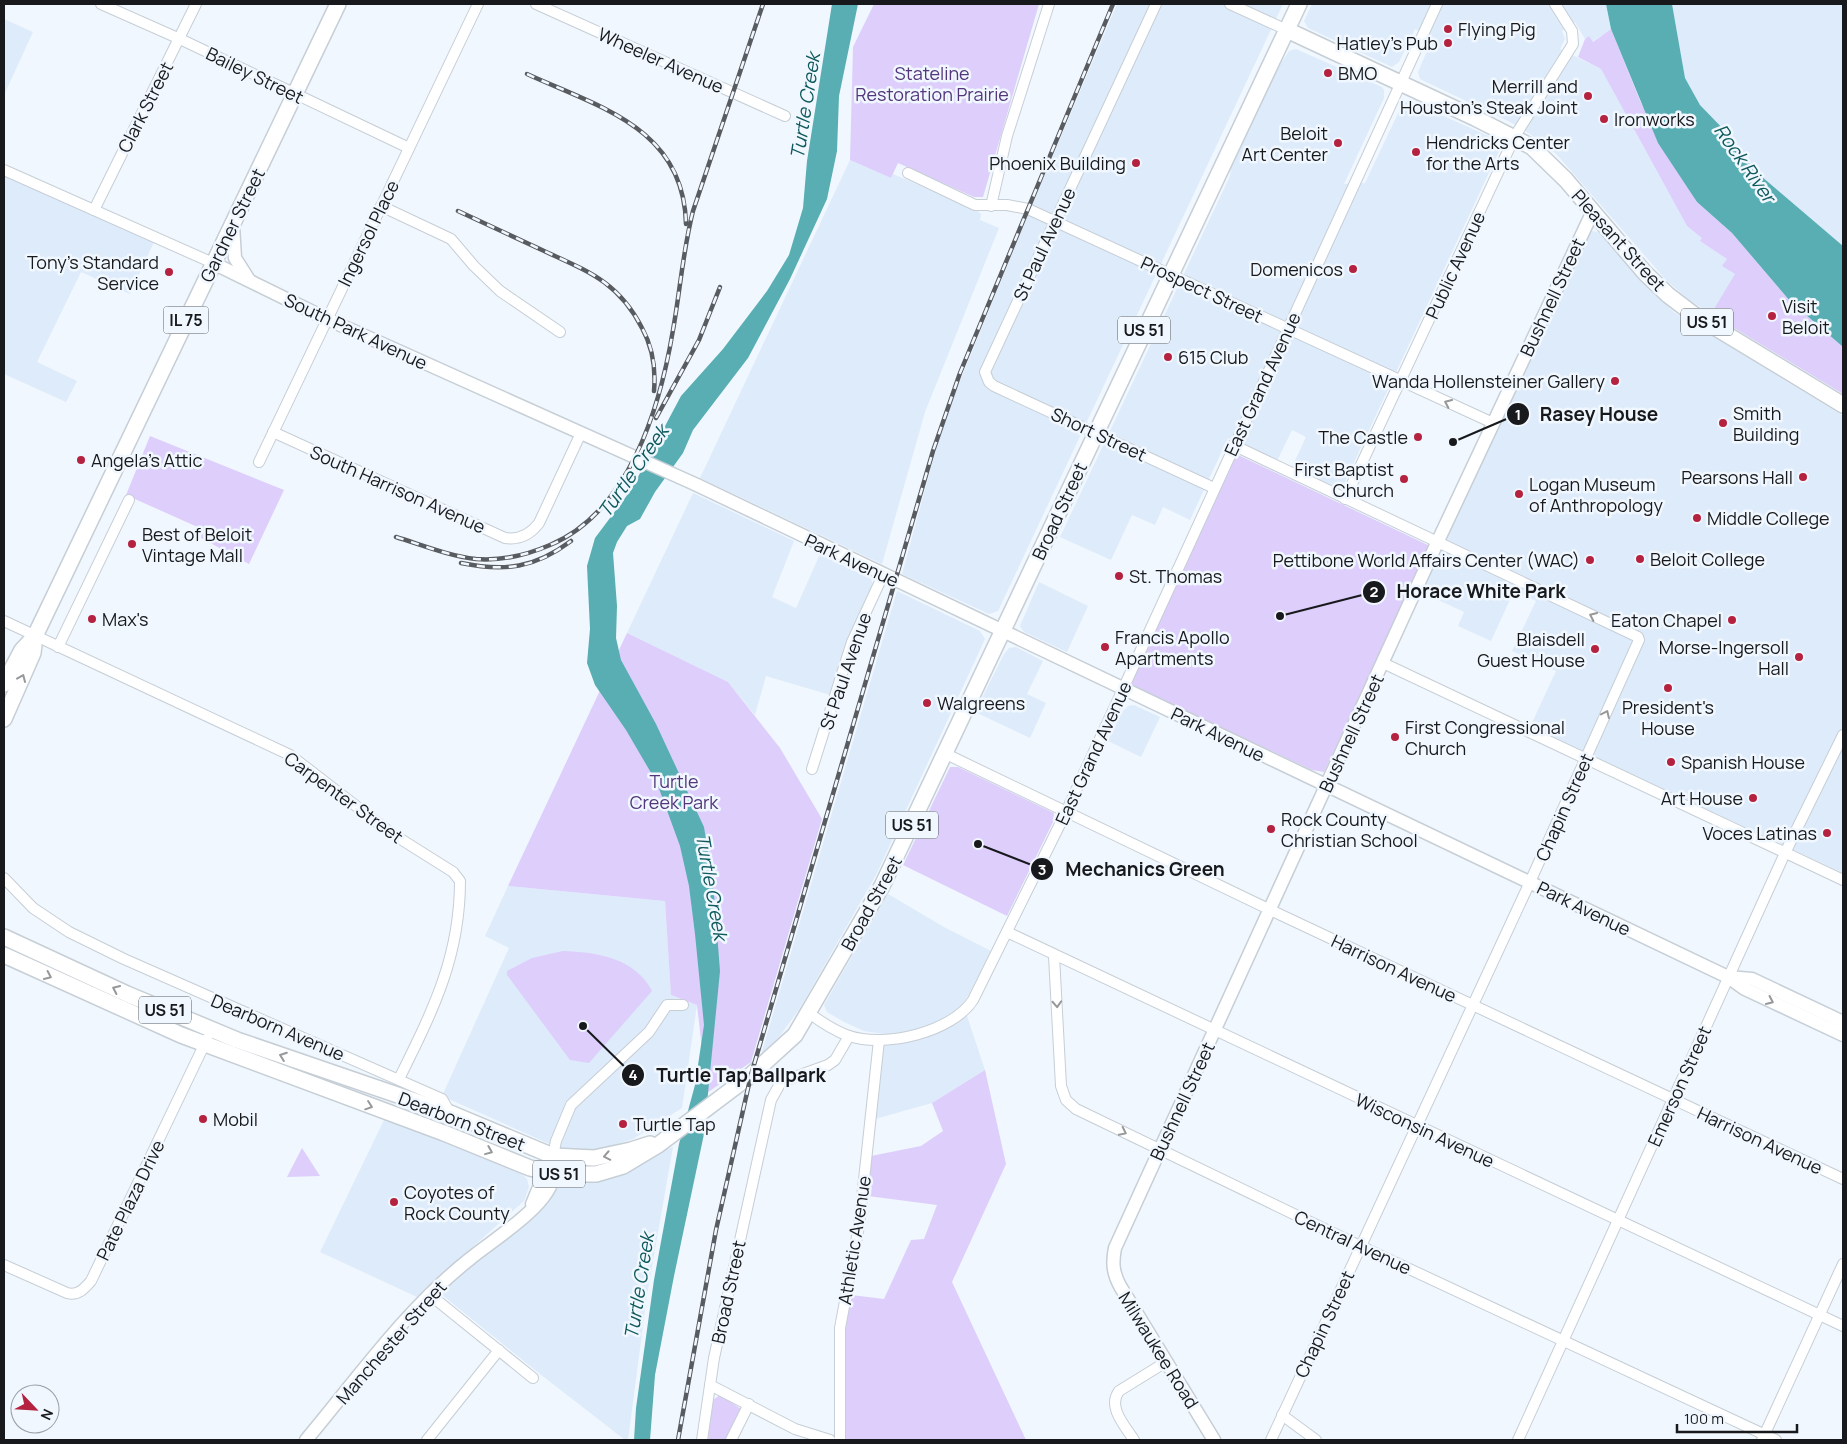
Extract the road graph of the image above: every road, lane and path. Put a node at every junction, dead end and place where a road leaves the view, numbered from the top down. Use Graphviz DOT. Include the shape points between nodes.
graph roads {
  1 [pos="101,4"];
  2 [pos="196,4"];
  3 [pos="338,4"];
  4 [pos="478,4"];
  5 [pos="536,4"];
  6 [pos="1049,4"];
  7 [pos="1156,4"];
  8 [pos="1230,4"];
  9 [pos="1299,4"];
  10 [pos="1437,4"];
  11 [pos="1555,4"];
  12 [pos="1287,30"];
  13 [pos="180,38"];
  14 [pos="1400,83"];
  15 [pos="295,94"];
  16 [pos="785,116"];
  17 [pos="1515,136"];
  18 [pos="409,148"];
  19 [pos="4,170"];
  20 [pos="908,173"];
  21 [pos="381,206"];
  22 [pos="991,206"];
  23 [pos="94,210"];
  24 [pos="1592,211"];
  25 [pos="1054,222"];
  26 [pos="232,223"];
  27 [pos="213,264"];
  28 [pos="1170,275"];
  29 [pos="251,282"];
  30 [pos="327,319"];
  31 [pos="1289,329"];
  32 [pos="560,332"];
  33 [pos="987,377"];
  34 [pos="1401,380"];
  35 [pos="1843,405"];
  36 [pos="1492,423"];
  37 [pos="273,432"];
  38 [pos="1096,432"];
  39 [pos="581,433"];
  40 [pos="1233,445"];
  41 [pos="259,462"];
  42 [pos="1214,488"];
  43 [pos="708,491"];
  44 [pos="1345,499"];
  45 [pos="129,500"];
  46 [pos="1437,543"];
  47 [pos="883,575"];
  48 [pos="4,621"];
  49 [pos="1003,631"];
  50 [pos="35,636"];
  51 [pos="58,648"];
  52 [pos="1383,663"];
  53 [pos="4,684"];
  54 [pos="1123,689"];
  55 [pos="4,719"];
  56 [pos="1843,734"];
  57 [pos="946,754"];
  58 [pos="1586,759"];
  59 [pos="812,769"];
  60 [pos="1327,786"];
  61 [pos="1066,812"];
  62 [pos="1785,853"];
  63 [pos="4,878"];
  64 [pos="1843,880"];
  65 [pos="1530,882"];
  66 [pos="1270,910"];
  67 [pos="1007,932"];
  68 [pos="4,937"];
  69 [pos="4,956"];
  70 [pos="1054,956"];
  71 [pos="1728,977"];
  72 [pos="683,1005"];
  73 [pos="1472,1005"];
  74 [pos="810,1013"];
  75 [pos="1843,1022"];
  76 [pos="211,1030"];
  77 [pos="1215,1030"];
  78 [pos="1843,1034"];
  79 [pos="849,1036"];
  80 [pos="879,1040"];
  81 [pos="205,1045"];
  82 [pos="399,1079"];
  83 [pos="1672,1099"];
  84 [pos="450,1113"];
  85 [pos="1415,1125"];
  86 [pos="670,1135"];
  87 [pos="1159,1150"];
  88 [pos="553,1156"];
  89 [pos="550,1173"];
  90 [pos="1843,1179"];
  91 [pos="1618,1221"];
  92 [pos="1360,1246"];
  93 [pos="1113,1256"];
  94 [pos="1843,1264"];
  95 [pos="4,1265"];
  96 [pos="429,1294"];
  97 [pos="1820,1315"];
  98 [pos="1843,1326"];
  99 [pos="1564,1341"];
  100 [pos="499,1350"];
  101 [pos="1166,1362"];
  102 [pos="533,1378"];
  103 [pos="710,1385"];
  104 [pos="748,1404"];
  105 [pos="1282,1415"];
  106 [pos="1764,1438"];
  107 [pos="306,1440"];
  108 [pos="427,1440"];
  109 [pos="702,1440"];
  110 [pos="730,1440"];
  111 [pos="830,1440"];
  112 [pos="840,1440"];
  113 [pos="1134,1440"];
  114 [pos="1214,1440"];
  115 [pos="1271,1440"];
  116 [pos="1316,1440"];
  117 [pos="1518,1440"];
  118 [pos="1776,1440"];
  1 -- 13 [label="street, Bailey Street"];
  2 -- 13 [label="street, Clark Street"];
  3 -- 15 [label="main road, Gardner Street / IL 75"];
  4 -- 18 [label="street, Ingersol Place"];
  5 -- 16 [label="street, Wheeler Avenue"];
  6 -- 22 [label="street" via="1007,136"];
  7 -- 25 [label="street, St Paul Avenue"];
  8 -- 12 [label="street, Pleasant Street"];
  9 -- 12 [label="main road, Broad Street"];
  10 -- 14 [label="street, East Grand Avenue"];
  11 -- 17 [label="street, Public Avenue" via="1574,37 1570,51"];
  12 -- 14 [label="main road, Pleasant Street / US 51"];
  12 -- 28 [label="main road, Broad Street / US 51"];
  13 -- 15 [label="street, Bailey Street"];
  13 -- 23 [label="street, Clark Street"];
  14 -- 17 [label="main road, Pleasant Street / US 51"];
  14 -- 31 [label="street, East Grand Avenue"];
  15 -- 18 [label="street, Bailey Street"];
  15 -- 26 [label="main road, Gardner Street / IL 75"];
  17 -- 24 [label="main road, Pleasant Street / US 51" via="1545,159"];
  17 -- 34 [label="street, Public Avenue"];
  18 -- 21 [label="street, Ingersol Place"];
  19 -- 23 [label="street, South Park Avenue"];
  20 -- 22 [label="street, Prospect Street" via="969,203"];
  21 -- 30 [label="street, Ingersol Place"];
  21 -- 32 [label="street" via="451,239 500,292"];
  22 -- 25 [label="street, Prospect Street" via="1008,205 1028,210"];
  23 -- 27 [label="street, South Park Avenue"];
  24 -- 35 [label="main road, Pleasant Street / US 51" via="1668,295 1693,314"];
  24 -- 36 [label="street, Bushnell Street"];
  25 -- 28 [label="street, Prospect Street"];
  25 -- 33 [label="street, St Paul Avenue" via="985,372"];
  26 -- 27 [label="main road, Gardner Street / IL 75"];
  26 -- 29 [label="street" via="235,258"];
  27 -- 29 [label="street, South Park Avenue"];
  27 -- 50 [label="main road, Gardner Street / IL 75"];
  28 -- 31 [label="street, Prospect Street"];
  28 -- 38 [label="main road, Broad Street / US 51"];
  29 -- 30 [label="street, South Park Avenue"];
  30 -- 37 [label="street, Ingersol Place"];
  30 -- 39 [label="street, South Park Avenue"];
  31 -- 34 [label="street, Prospect Street"];
  31 -- 40 [label="street, East Grand Avenue"];
  33 -- 38 [label="street, Short Street" via="994,386"];
  36 -- 34 [label="street, Prospect Street, one-way"];
  34 -- 44 [label="street, Public Avenue"];
  36 -- 46 [label="street, Bushnell Street"];
  37 -- 39 [label="street, South Harrison Avenue" via="512,539 524,536 539,523"];
  37 -- 41 [label="street, Ingersol Place"];
  38 -- 42 [label="street, Short Street"];
  38 -- 49 [label="main road, Broad Street / US 51"];
  39 -- 43 [label="street, South Park Avenue"];
  40 -- 42 [label="street, East Grand Avenue"];
  40 -- 44 [label="street"];
  42 -- 54 [label="street, East Grand Avenue"];
  43 -- 47 [label="street, Park Avenue"];
  44 -- 46 [label="street"];
  45 -- 51 [label="street"];
  46 -- 52 [label="street, Bushnell Street"];
  58 -- 46 [label="street, Chapin Street, one-way" via="1636,650 1638,637"];
  47 -- 49 [label="street, Park Avenue"];
  47 -- 59 [label="street, St Paul Avenue" via="852,642"];
  48 -- 50 [label="street, Carpenter Street"];
  49 -- 54 [label="street, Park Avenue"];
  49 -- 57 [label="main road, Broad Street / US 51"];
  50 -- 51 [label="street, Carpenter Street"];
  50 -- 53 [label="main road, Gardner Street / IL 75" via="22,650"];
  55 -- 50 [label="main road, Gardner Street / IL 75, one-way" via="33,653"];
  51 -- 82 [label="street, Carpenter Street" via="290,755 335,792 440,862 460,880 456,934 448,969"];
  52 -- 58 [label="street"];
  52 -- 60 [label="street, Bushnell Street"];
  54 -- 60 [label="street, Park Avenue"];
  54 -- 61 [label="street, East Grand Avenue"];
  56 -- 62 [label="street, Emerson Street"];
  57 -- 61 [label="street, Harrison Avenue"];
  57 -- 74 [label="main road, Broad Street / US 51" via="886,878"];
  58 -- 62 [label="street"];
  58 -- 65 [label="street, Chapin Street"];
  60 -- 65 [label="street, Park Avenue"];
  60 -- 66 [label="street, Bushnell Street"];
  61 -- 66 [label="street, Harrison Avenue"];
  61 -- 67 [label="street, East Grand Avenue"];
  62 -- 64 [label="street"];
  62 -- 71 [label="street, Emerson Street"];
  63 -- 82 [label="street, Dearborn Avenue" via="33,908 69,932"];
  65 -- 71 [label="street, Park Avenue"];
  65 -- 73 [label="street, Chapin Street"];
  66 -- 73 [label="street, Harrison Avenue"];
  66 -- 77 [label="street, Bushnell Street"];
  67 -- 70 [label="street, Wisconsin Avenue"];
  67 -- 80 [label="street, East Grand Avenue" via="973,1000 962,1014 946,1024 924,1031"];
  76 -- 68 [label="main road, US 51, one-way"];
  69 -- 81 [label="main road, US 51, one-way"];
  70 -- 77 [label="street, Wisconsin Avenue"];
  70 -- 87 [label="street, Central Avenue, one-way" via="1061,1086 1066,1100 1076,1109"];
  71 -- 75 [label="street, Park Avenue" via="1752,979"];
  71 -- 78 [label="street, Park Avenue, one-way" via="1744,990"];
  71 -- 83 [label="street, Emerson Street"];
  72 -- 88 [label="street" via="667,1005 649,1032 571,1105"];
  73 -- 83 [label="street, Harrison Avenue"];
  73 -- 85 [label="street, Chapin Street"];
  74 -- 79 [label="street, East Grand Avenue" via="822,1023"];
  74 -- 86 [label="main road, US 51" via="795,1035 751,1075"];
  76 -- 81 [label="street, Pate Plaza Drive"];
  84 -- 76 [label="main road, Dearborn Street / US 51, one-way"];
  77 -- 85 [label="street, Wisconsin Avenue"];
  77 -- 87 [label="street, Bushnell Street"];
  79 -- 80 [label="street, East Grand Avenue"];
  79 -- 103 [label="street, Broad Street" via="835,1060 782,1082 773,1094 755,1164"];
  80 -- 112 [label="street, Athletic Avenue" via="859,1226 840,1328"];
  81 -- 89 [label="main road, Dearborn Street / US 51, one-way"];
  81 -- 95 [label="street, Pate Plaza Drive" via="91,1281 78,1293 67,1293"];
  82 -- 84 [label="street, Dearborn Avenue" via="442,1099"];
  83 -- 90 [label="street, Harrison Avenue"];
  83 -- 91 [label="street, Emerson Street"];
  84 -- 88 [label="main road, Dearborn Street / US 51"];
  85 -- 91 [label="street, Wisconsin Avenue"];
  85 -- 92 [label="street, Chapin Street"];
  86 -- 88 [label="main road, Dearborn Street / US 51, one-way" via="631,1150 594,1158"];
  86 -- 89 [label="main road, Dearborn Street / US 51" via="641,1157 607,1172 576,1176"];
  87 -- 92 [label="street, Central Avenue"];
  87 -- 93 [label="street, Bushnell Street" via="1121,1230"];
  88 -- 89 [label="street, Manchester Street"];
  89 -- 96 [label="street, Manchester Street" via="529,1212"];
  91 -- 97 [label="street, Wisconsin Avenue"];
  91 -- 99 [label="street, Emerson Street"];
  92 -- 99 [label="street, Central Avenue"];
  92 -- 105 [label="street, Chapin Street"];
  93 -- 101 [label="street, Milwaukee Road" via="1114,1275"];
  94 -- 97 [label="street"];
  96 -- 100 [label="street"];
  96 -- 107 [label="street, Manchester Street"];
  97 -- 98 [label="street, Wisconsin Avenue"];
  97 -- 106 [label="street"];
  99 -- 106 [label="street, Central Avenue"];
  99 -- 117 [label="street, Emerson Street"];
  100 -- 102 [label="street"];
  100 -- 108 [label="street"];
  101 -- 113 [label="street" via="1119,1391 1114,1400 1117,1413"];
  101 -- 114 [label="street, Milwaukee Road"];
  103 -- 104 [label="street"];
  103 -- 109 [label="street, Broad Street"];
  104 -- 110 [label="street"];
  104 -- 111 [label="street" via="795,1429"];
  105 -- 115 [label="street, Chapin Street"];
  105 -- 116 [label="street"];
  106 -- 118 [label="street, Central Avenue"];
}
